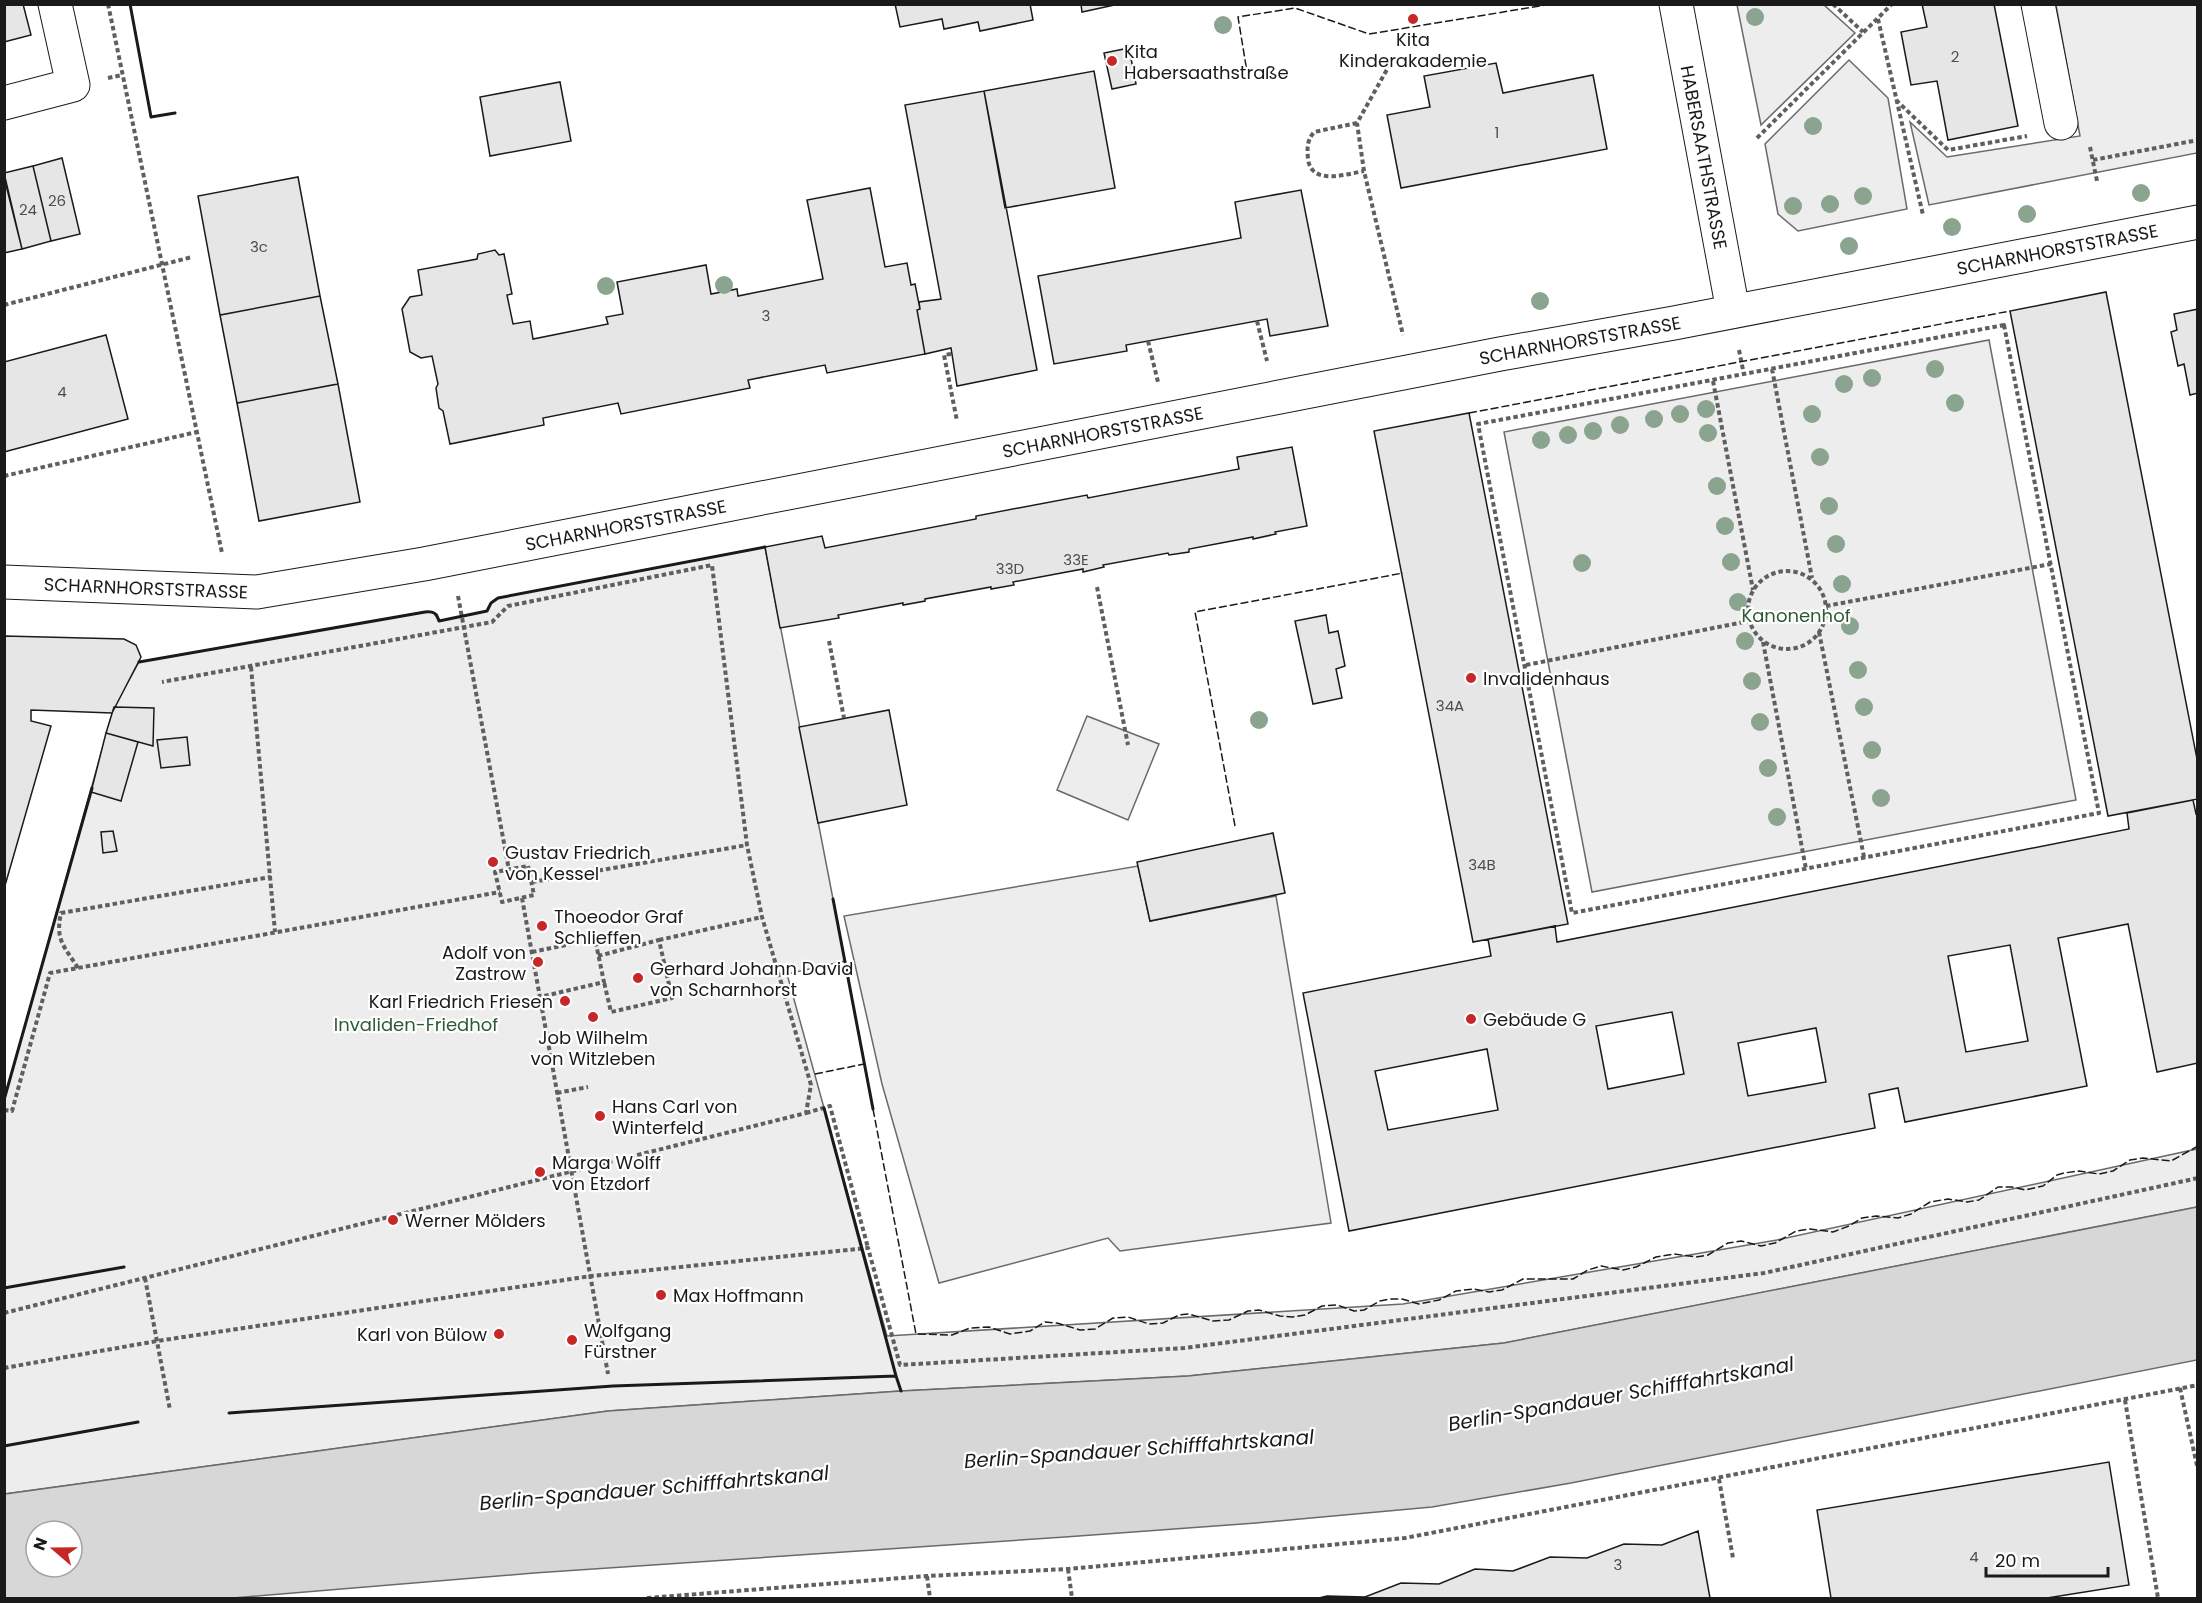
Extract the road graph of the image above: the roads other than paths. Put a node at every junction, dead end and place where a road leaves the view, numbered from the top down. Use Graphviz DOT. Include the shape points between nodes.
graph roads {
  1 [pos="55,4"];
  2 [pos="1676,4"];
  3 [pos="2038,4"];
  4 [pos="4,103"];
  5 [pos="2061,123"];
  6 [pos="2198,222"];
  7 [pos="1733,311"];
  8 [pos="4,582"];
  1 -- 4 [label="street" via="73,85"];
  2 -- 7 [label="street, HABERSAATHSTRASSE"];
  3 -- 5 [label="street"];
  6 -- 7 [label="street, SCHARNHORSTSTRASSE"];
  7 -- 8 [label="street, SCHARNHORSTSTRASSE" via="424,564 257,592"];
}
